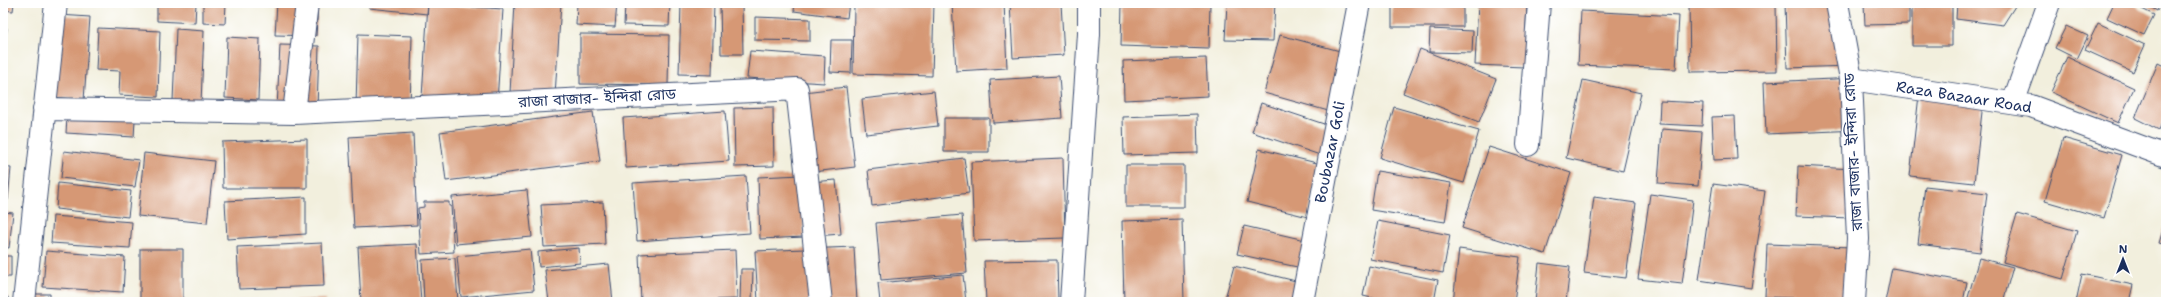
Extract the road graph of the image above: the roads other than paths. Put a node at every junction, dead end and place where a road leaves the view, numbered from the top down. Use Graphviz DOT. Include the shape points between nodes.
graph roads {
  1 [pos="56,3"];
  2 [pos="307,3"];
  3 [pos="1088,3"];
  4 [pos="1359,3"];
  5 [pos="1539,3"];
  6 [pos="1837,3"];
  7 [pos="2049,3"];
  8 [pos="1851,79"];
  9 [pos="2013,103"];
  10 [pos="44,109"];
  11 [pos="294,113"];
  12 [pos="1528,145"];
  13 [pos="2166,156"];
  14 [pos="24,302"];
  15 [pos="821,302"];
  16 [pos="1071,302"];
  17 [pos="1302,302"];
  18 [pos="1854,302"];
  1 -- 10 [label="street"];
  2 -- 11 [label="street"];
  3 -- 16 [label="street"];
  4 -- 17 [label="street, Boubazar Goli"];
  5 -- 12 [label="street"];
  6 -- 8 [label="street, রাজা বাজার- ইন্দিরা রোড"];
  7 -- 9 [label="street"];
  8 -- 9 [label="street, Raza Bazaar Road"];
  8 -- 18 [label="street, রাজা বাজার- ইন্দিরা রোড" via="1858,238"];
  9 -- 13 [label="street, Raza Bazaar Road" via="2031,106"];
  10 -- 11 [label="street"];
  10 -- 14 [label="street"];
  11 -- 15 [label="street, রাজা বাজার- ইন্দিরা রোড" via="797,89"];
}
